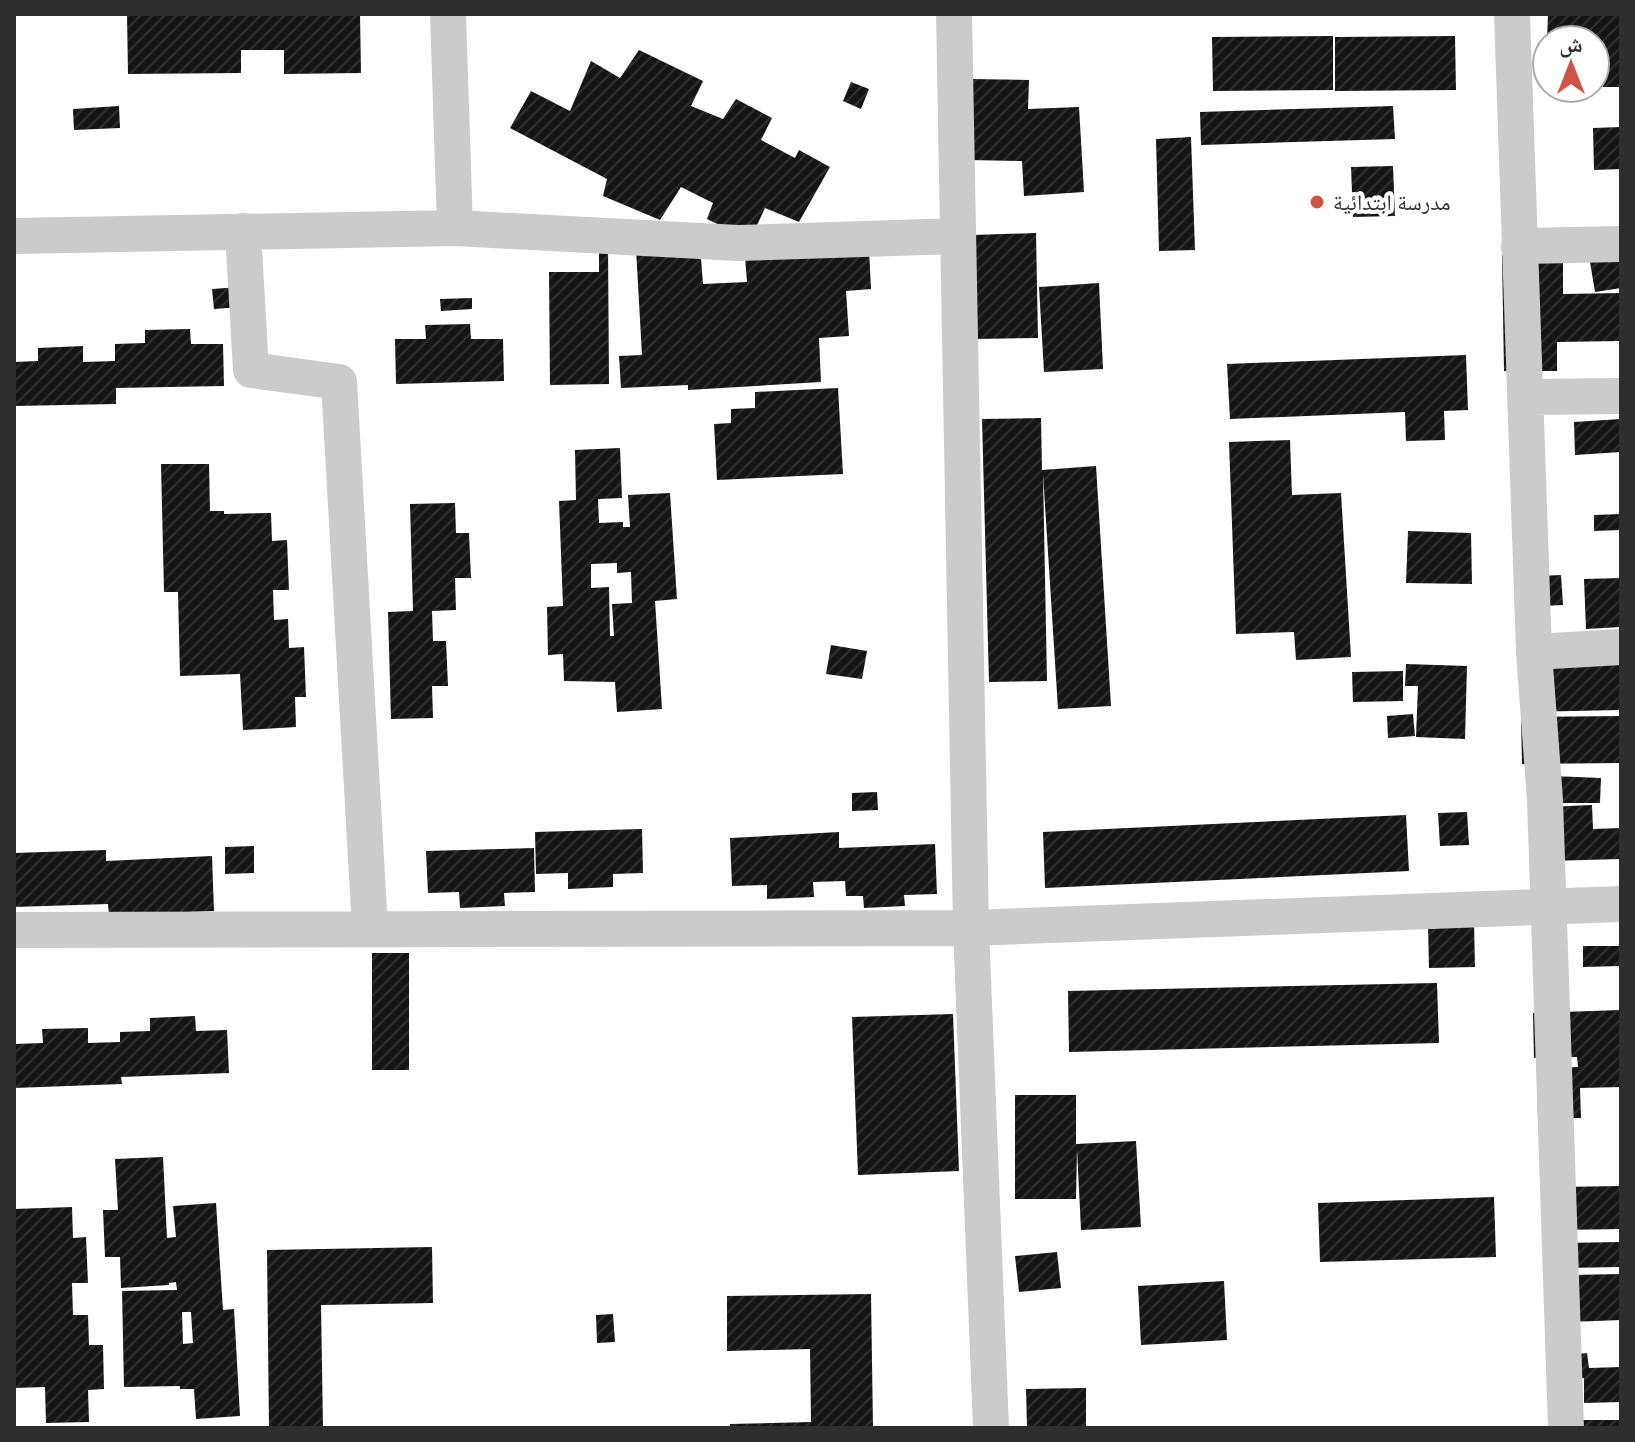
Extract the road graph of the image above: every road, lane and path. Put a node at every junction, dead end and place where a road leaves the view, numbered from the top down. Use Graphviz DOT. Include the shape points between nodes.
graph roads {
  1 [pos="448,14"];
  2 [pos="954,14"];
  3 [pos="1512,14"];
  4 [pos="455,228"];
  5 [pos="243,231"];
  6 [pos="14,236"];
  7 [pos="957,236"];
  8 [pos="1621,244"];
  9 [pos="1519,246"];
  10 [pos="1621,396"];
  11 [pos="1526,397"];
  12 [pos="1621,647"];
  13 [pos="1534,652"];
  14 [pos="1621,904"];
  15 [pos="1548,906"];
  16 [pos="971,928"];
  17 [pos="370,929"];
  18 [pos="14,930"];
  19 [pos="991,1428"];
  20 [pos="1566,1428"];
  1 -- 4 [label="street"];
  2 -- 7 [label="street"];
  3 -- 9 [label="street"];
  4 -- 5 [label="street"];
  4 -- 7 [label="street" via="738,243"];
  5 -- 6 [label="street"];
  5 -- 17 [label="street" via="251,370 339,382"];
  7 -- 16 [label="street"];
  8 -- 9 [label="street"];
  9 -- 11 [label="street"];
  10 -- 11 [label="street"];
  11 -- 13 [label="street"];
  12 -- 13 [label="street"];
  13 -- 15 [label="street"];
  14 -- 15 [label="street"];
  15 -- 16 [label="street"];
  15 -- 20 [label="street"];
  16 -- 17 [label="street"];
  16 -- 19 [label="street"];
  17 -- 18 [label="street"];
}
